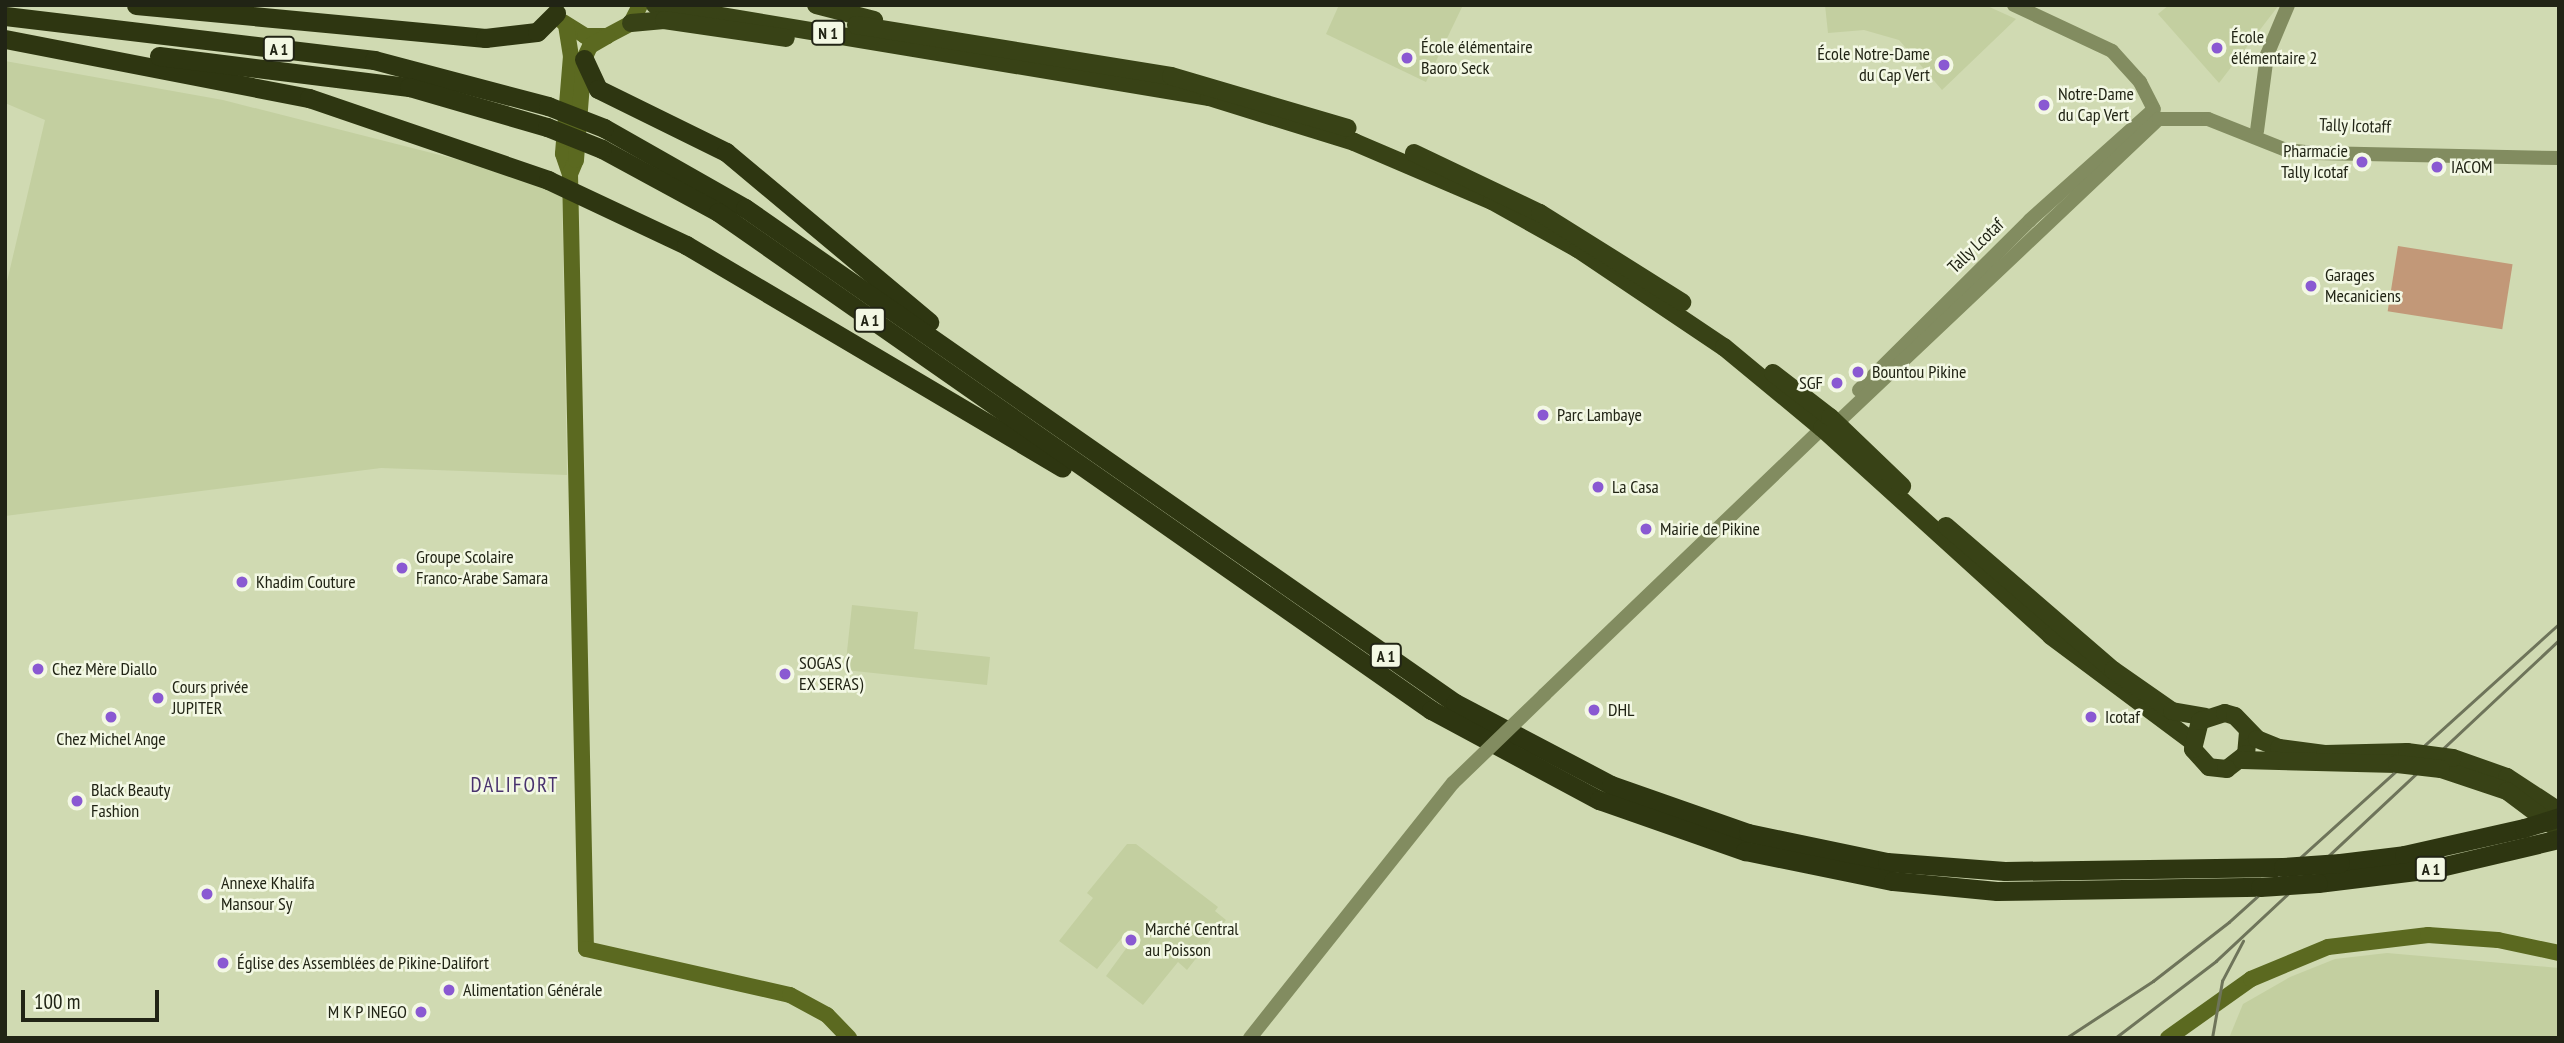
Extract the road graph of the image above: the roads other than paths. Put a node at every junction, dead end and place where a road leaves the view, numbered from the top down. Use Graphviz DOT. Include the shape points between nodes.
graph roads {
  1 [pos="136,5"];
  2 [pos="640,5"];
  3 [pos="655,5"];
  4 [pos="816,5"];
  5 [pos="2014,5"];
  6 [pos="2288,5"];
  7 [pos="733,10"];
  8 [pos="555,11"];
  9 [pos="5,16"];
  10 [pos="631,23"];
  11 [pos="607,36"];
  12 [pos="5,38"];
  13 [pos="923,41"];
  14 [pos="584,59"];
  15 [pos="2157,114"];
  16 [pos="2257,131"];
  17 [pos="2559,151"];
  18 [pos="2559,158"];
  19 [pos="570,182"];
  20 [pos="1002,388"];
  21 [pos="1830,423"];
  22 [pos="1131,501"];
  23 [pos="2205,717"];
  24 [pos="2248,732"];
  25 [pos="2192,741"];
  26 [pos="2402,758"];
  27 [pos="2242,760"];
  28 [pos="2447,764"];
  29 [pos="2559,811"];
  30 [pos="2559,817"];
  31 [pos="2559,830"];
  32 [pos="2550,841"];
  33 [pos="2559,953"];
  34 [pos="849,1038"];
  35 [pos="1250,1038"];
  36 [pos="2168,1038"];
  1 -- 8 [label="highway" via="485,38 537,32"];
  2 -- 10 [label="main road"];
  3 -- 7 [label="highway"];
  4 -- 13 [label="highway"];
  5 -- 15 [label="street" via="2112,51 2140,82"];
  6 -- 16 [label="street" via="2267,55"];
  7 -- 13 [label="highway, N 1"];
  8 -- 11 [label="main road" via="585,36"];
  8 -- 19 [label="main road" via="570,56 563,154"];
  9 -- 20 [label="highway, A 1, bridge" via="374,60 548,106 604,128 714,188"];
  10 -- 11 [label="main road"];
  10 -- 13 [label="highway" via="646,18 835,46"];
  11 -- 14 [label="main road" via="590,46"];
  12 -- 19 [label="highway" via="309,98"];
  12 -- 22 [label="highway, A 1, bridge" via="428,90 602,149 718,212"];
  13 -- 21 [label="highway" via="1209,97 1415,165 1567,243 1664,303"];
  14 -- 19 [label="main road"];
  14 -- 20 [label="highway" via="598,89 699,135 767,183 853,264 985,364"];
  15 -- 16 [label="street, Tally Icotaff" via="2206,112"];
  15 -- 18 [label="street, Tally Icotaff" via="2208,119 2286,150"];
  15 -- 21 [label="street, Tally Lcotaf"];
  16 -- 17 [label="street, Tally Icotaff" via="2315,144"];
  19 -- 22 [label="highway" via="686,245 1098,490"];
  19 -- 34 [label="main road" via="586,949 790,995 827,1015"];
  20 -- 30 [label="highway, A 1, bridge" via="1455,703 1558,760 1635,794 1748,833 1887,862 2005,871 2283,867 2404,855"];
  21 -- 23 [label="highway" via="2078,643 2163,706"];
  21 -- 25 [label="highway" via="2050,636"];
  21 -- 35 [label="street, bridge" via="1452,783"];
  22 -- 32 [label="highway, A 1, bridge" via="1480,741 1664,826 1847,874 1997,891 2260,887 2405,874"];
  23 -- 24 [label="highway" via="2235,716"];
  23 -- 25 [label="highway"];
  24 -- 26 [label="highway" via="2268,745 2294,751"];
  24 -- 27 [label="highway"];
  25 -- 27 [label="highway" via="2196,756 2209,767 2227,769"];
  26 -- 27 [label="highway"];
  26 -- 28 [label="highway, bridge"];
  28 -- 29 [label="highway" via="2507,777"];
  28 -- 31 [label="highway" via="2507,791"];
  33 -- 36 [label="main road" via="2498,940 2428,936 2328,947 2251,979"];
}
